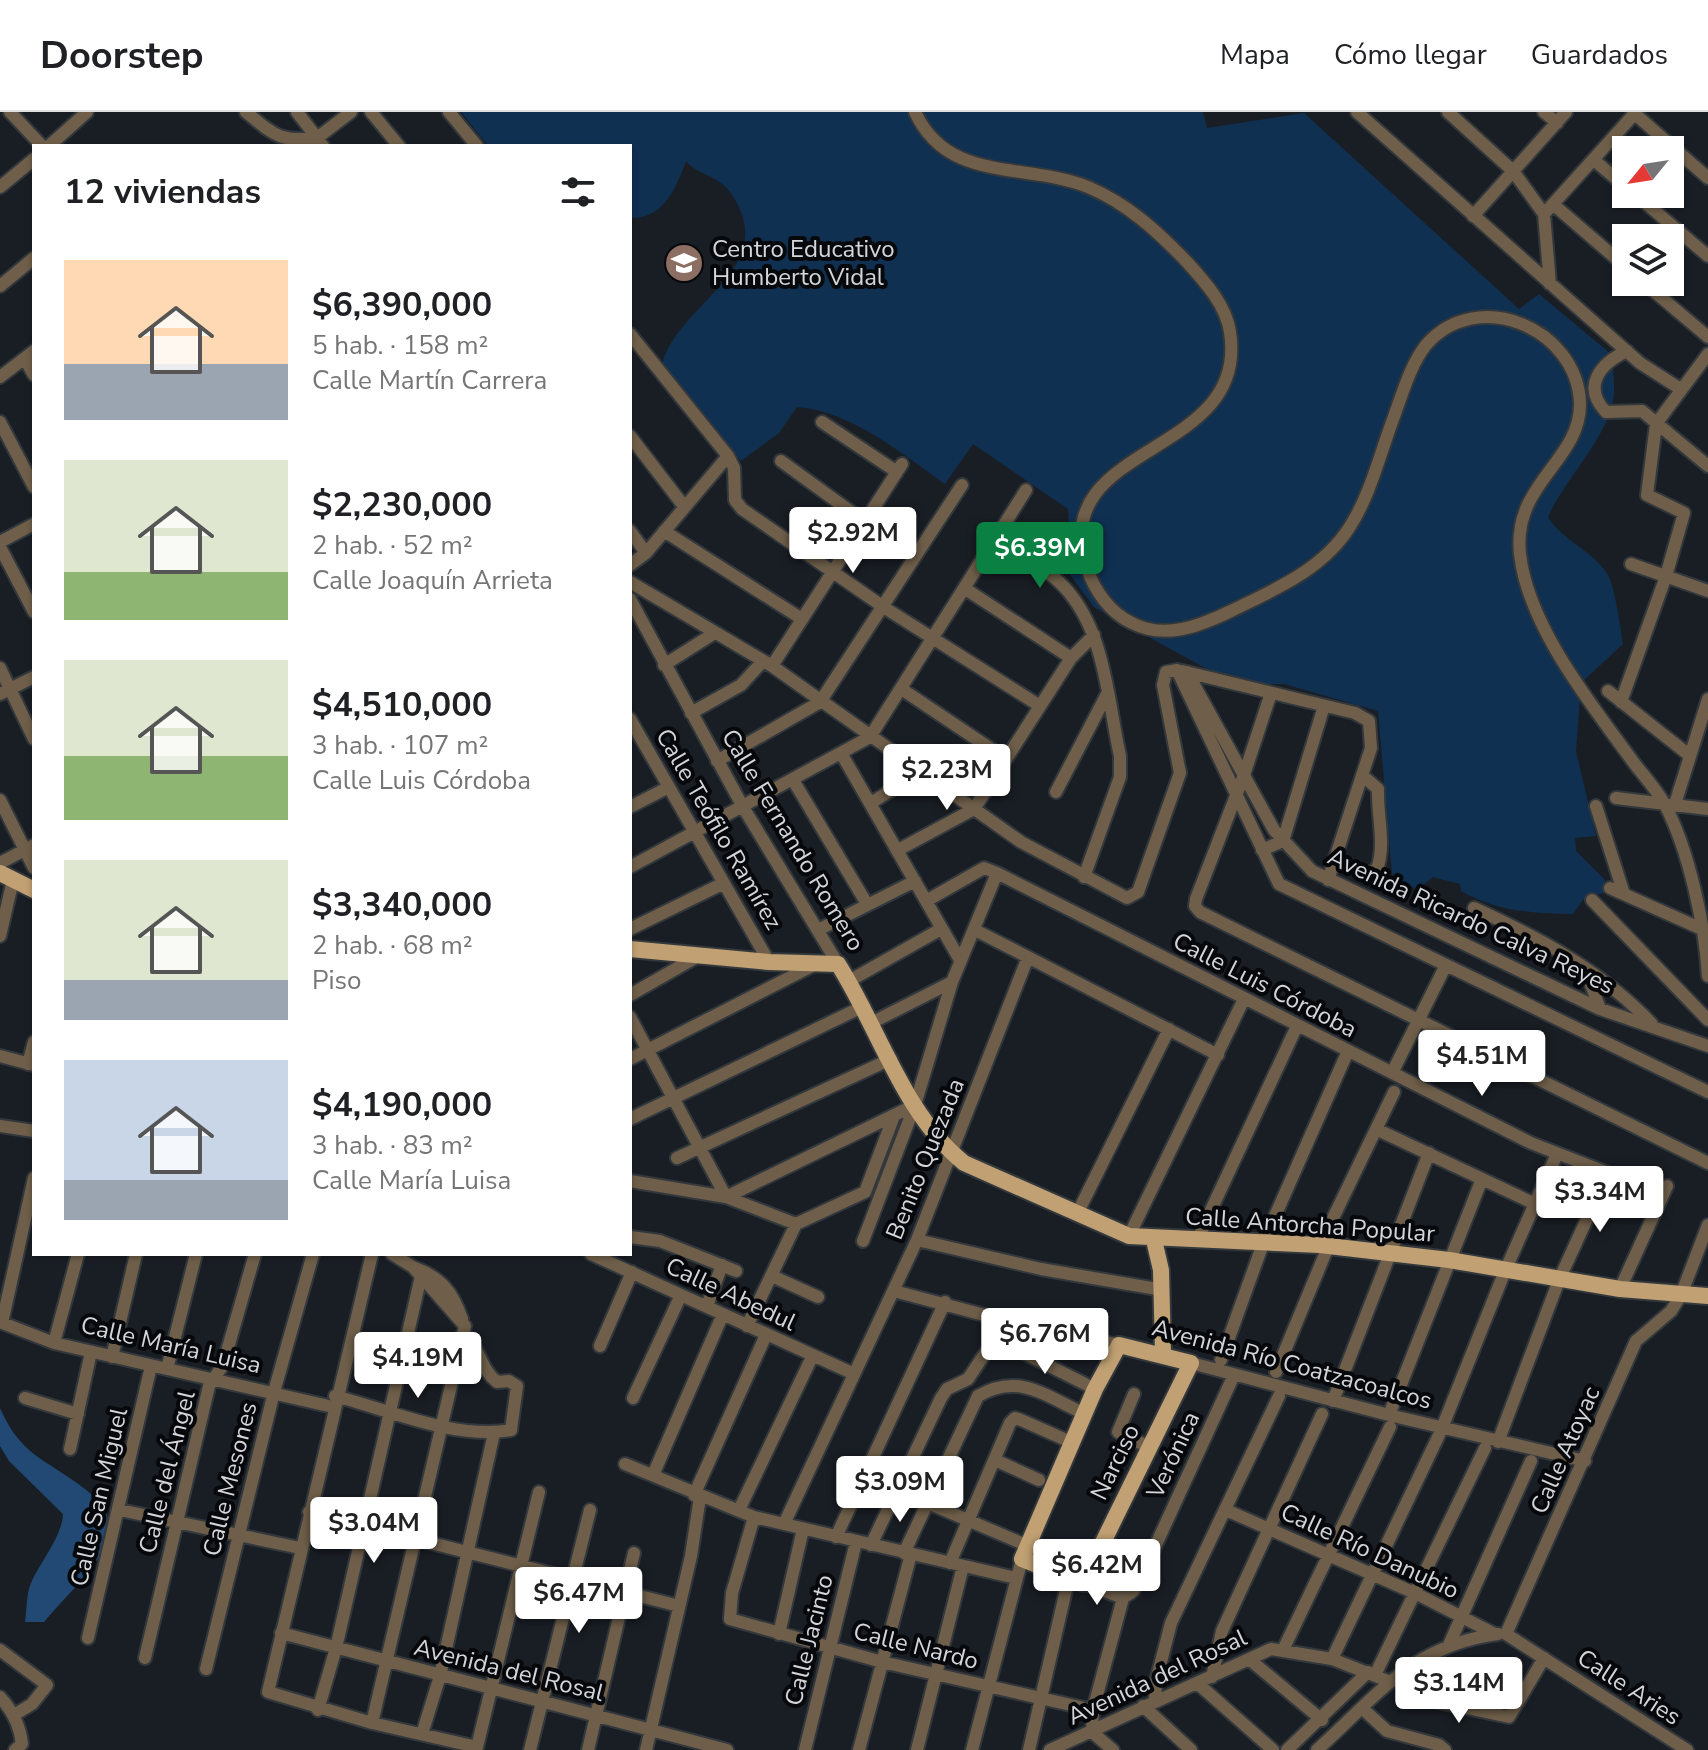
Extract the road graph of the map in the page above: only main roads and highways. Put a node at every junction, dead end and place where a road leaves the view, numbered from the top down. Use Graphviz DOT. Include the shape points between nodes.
graph roads {
  1 [pos="6,876"];
  2 [pos="32,889"];
  3 [pos="632,949"];
  4 [pos="952,1153"];
  5 [pos="1154,1240"];
  6 [pos="1708,1296"];
  7 [pos="1163,1353"];
  8 [pos="1191,1363"];
  9 [pos="1076,1580"];
  1 -- 2 [label="main road"];
  3 -- 4 [label="main road, Calle Fernando Romero" via="838,964 915,1105"];
  4 -- 5 [label="main road, Calle Antorcha Popular" via="1077,1214 1129,1236"];
  5 -- 6 [label="main road, Calle Antorcha Popular" via="1324,1246 1449,1260 1620,1289"];
  5 -- 7 [label="main road" via="1163,1290"];
  7 -- 8 [label="main road, Avenida Río Coatzacoalcos"];
  7 -- 9 [label="main road, Avenida Río Coatzacoalcos" via="1119,1345 1024,1552"];
  8 -- 9 [label="main road, Narciso"];
}
